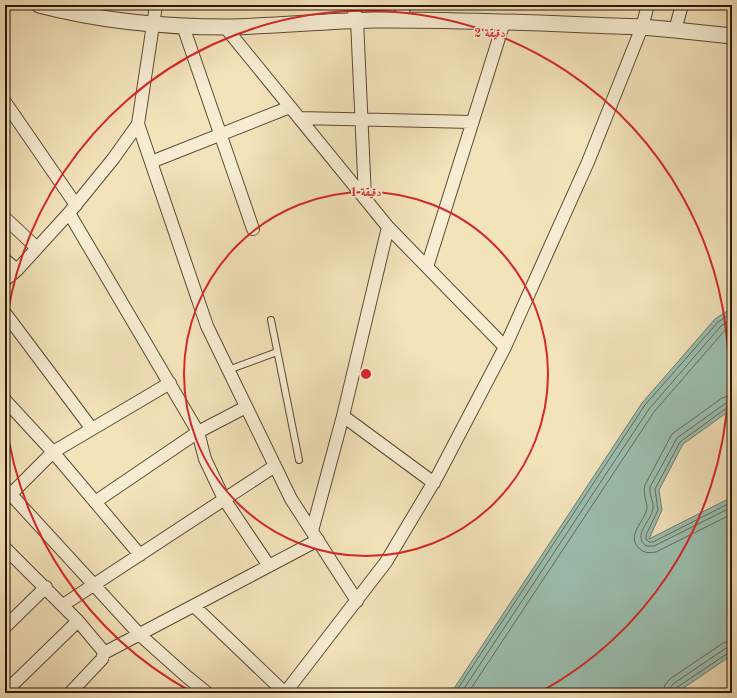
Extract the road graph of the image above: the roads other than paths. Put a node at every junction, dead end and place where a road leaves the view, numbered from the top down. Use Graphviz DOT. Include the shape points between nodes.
graph roads {
  1 [pos="39,5"];
  2 [pos="156,5"];
  3 [pos="352,5"];
  4 [pos="406,5"];
  5 [pos="648,5"];
  6 [pos="682,5"];
  7 [pos="357,20"];
  8 [pos="397,20"];
  9 [pos="504,22"];
  10 [pos="154,24"];
  11 [pos="183,26"];
  12 [pos="225,27"];
  13 [pos="642,27"];
  14 [pos="675,30"];
  15 [pos="732,36"];
  16 [pos="5,102"];
  17 [pos="290,107"];
  18 [pos="299,118"];
  19 [pos="361,118"];
  20 [pos="472,122"];
  21 [pos="138,124"];
  22 [pos="220,135"];
  23 [pos="151,162"];
  24 [pos="365,198"];
  25 [pos="72,209"];
  26 [pos="5,218"];
  27 [pos="388,227"];
  28 [pos="253,229"];
  29 [pos="37,248"];
  30 [pos="5,260"];
  31 [pos="427,267"];
  32 [pos="17,270"];
  33 [pos="5,280"];
  34 [pos="5,313"];
  35 [pos="271,320"];
  36 [pos="505,347"];
  37 [pos="277,352"];
  38 [pos="227,370"];
  39 [pos="170,383"];
  40 [pos="5,400"];
  41 [pos="246,407"];
  42 [pos="343,416"];
  43 [pos="92,429"];
  44 [pos="198,432"];
  45 [pos="53,452"];
  46 [pos="299,460"];
  47 [pos="275,466"];
  48 [pos="434,484"];
  49 [pos="7,494"];
  50 [pos="224,499"];
  51 [pos="96,502"];
  52 [pos="315,535"];
  53 [pos="7,553"];
  54 [pos="140,555"];
  55 [pos="269,566"];
  56 [pos="94,584"];
  57 [pos="46,587"];
  58 [pos="357,601"];
  59 [pos="63,605"];
  60 [pos="194,606"];
  61 [pos="78,620"];
  62 [pos="5,627"];
  63 [pos="139,634"];
  64 [pos="104,654"];
  65 [pos="5,692"];
  66 [pos="70,693"];
  67 [pos="207,693"];
  68 [pos="285,693"];
  1 -- 10 [label="street" via="95,17"];
  2 -- 10 [label="street"];
  3 -- 7 [label="street"];
  4 -- 8 [label="street"];
  5 -- 13 [label="street"];
  6 -- 14 [label="street"];
  7 -- 8 [label="street"];
  7 -- 12 [label="street"];
  7 -- 19 [label="street"];
  8 -- 9 [label="street"];
  9 -- 13 [label="street"];
  9 -- 20 [label="street"];
  10 -- 11 [label="street"];
  10 -- 21 [label="street"];
  11 -- 12 [label="street"];
  11 -- 22 [label="street"];
  12 -- 17 [label="street"];
  13 -- 14 [label="street"];
  13 -- 36 [label="street" via="588,162"];
  14 -- 15 [label="street"];
  16 -- 25 [label="street"];
  17 -- 18 [label="street"];
  17 -- 22 [label="street"];
  18 -- 19 [label="street"];
  18 -- 24 [label="street"];
  19 -- 20 [label="street"];
  19 -- 24 [label="street"];
  20 -- 31 [label="street"];
  21 -- 23 [label="street"];
  21 -- 25 [label="street" via="113,160"];
  22 -- 23 [label="street"];
  22 -- 28 [label="street"];
  23 -- 38 [label="street" via="207,326"];
  24 -- 27 [label="street"];
  25 -- 29 [label="street"];
  25 -- 39 [label="street"];
  26 -- 29 [label="street"];
  27 -- 31 [label="street"];
  27 -- 42 [label="street"];
  29 -- 32 [label="street"];
  30 -- 32 [label="street"];
  31 -- 36 [label="street"];
  32 -- 33 [label="street"];
  34 -- 43 [label="street"];
  35 -- 37 [label="lane"];
  36 -- 48 [label="street"];
  37 -- 38 [label="lane"];
  37 -- 46 [label="lane"];
  38 -- 41 [label="street"];
  39 -- 43 [label="street"];
  39 -- 44 [label="street"];
  40 -- 45 [label="street"];
  41 -- 44 [label="street"];
  41 -- 47 [label="street"];
  42 -- 48 [label="street"];
  42 -- 52 [label="street"];
  43 -- 45 [label="street"];
  44 -- 50 [label="street" via="206,459"];
  44 -- 51 [label="street"];
  45 -- 49 [label="street"];
  45 -- 51 [label="street"];
  47 -- 50 [label="street"];
  47 -- 52 [label="street" via="291,499"];
  48 -- 58 [label="street" via="386,562"];
  49 -- 56 [label="street"];
  50 -- 54 [label="street"];
  50 -- 55 [label="street"];
  51 -- 54 [label="street"];
  52 -- 55 [label="street"];
  52 -- 58 [label="street"];
  53 -- 57 [label="street"];
  54 -- 56 [label="street"];
  55 -- 60 [label="street"];
  56 -- 59 [label="street"];
  56 -- 63 [label="street"];
  57 -- 59 [label="street"];
  57 -- 62 [label="street"];
  58 -- 68 [label="street"];
  59 -- 61 [label="street"];
  60 -- 63 [label="street"];
  60 -- 68 [label="street"];
  61 -- 64 [label="street"];
  61 -- 65 [label="street"];
  63 -- 64 [label="street"];
  63 -- 67 [label="street"];
  64 -- 66 [label="street"];
}
